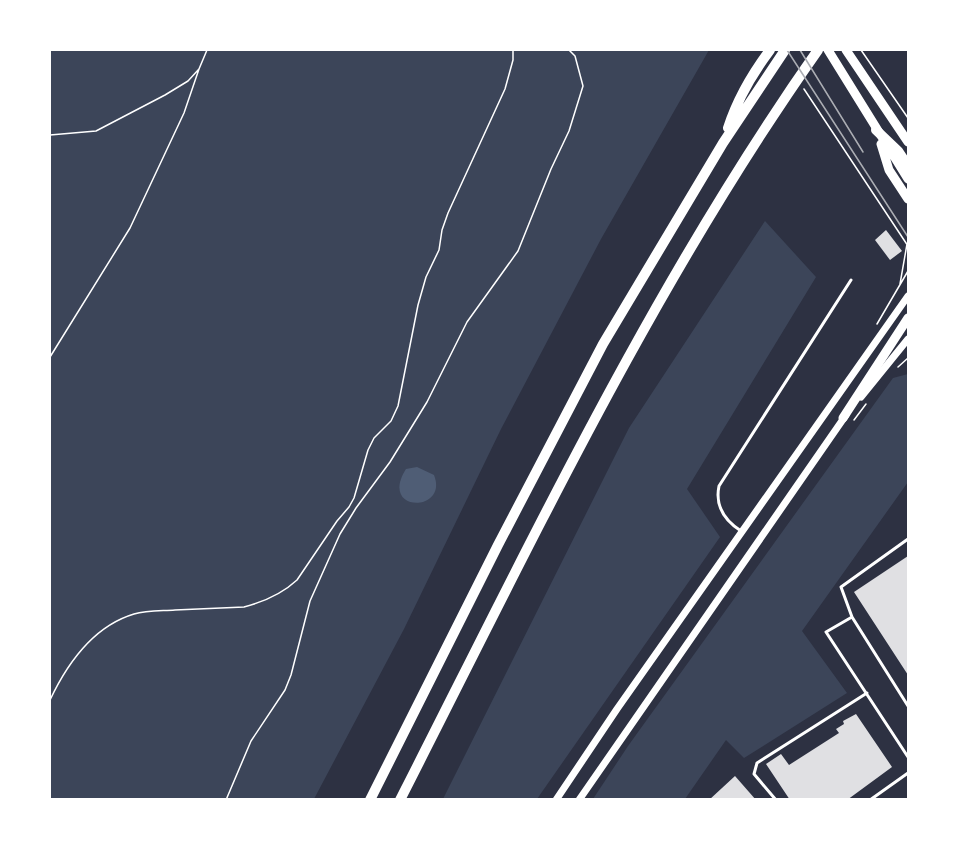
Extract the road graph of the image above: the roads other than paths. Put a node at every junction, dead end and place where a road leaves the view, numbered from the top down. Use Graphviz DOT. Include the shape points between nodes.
graph roads {
  1 [pos="770,50"];
  2 [pos="784,50"];
  3 [pos="818,50"];
  4 [pos="828,50"];
  5 [pos="846,50"];
  6 [pos="876,130"];
  7 [pos="909,142"];
  8 [pos="723,143"];
  9 [pos="909,166"];
  10 [pos="909,179"];
  11 [pos="909,200"];
  12 [pos="851,280"];
  13 [pos="909,296"];
  14 [pos="909,318"];
  15 [pos="909,339"];
  16 [pos="843,418"];
  17 [pos="742,532"];
  18 [pos="909,539"];
  19 [pos="852,617"];
  20 [pos="867,693"];
  21 [pos="909,706"];
  22 [pos="909,756"];
  23 [pos="909,773"];
  24 [pos="370,800"];
  25 [pos="400,800"];
  26 [pos="556,800"];
  27 [pos="579,800"];
  28 [pos="776,800"];
  29 [pos="870,800"];
  1 -- 8 [label="highway" via="734,110"];
  2 -- 8 [label="highway"];
  3 -- 25 [label="highway" via="687,254 620,374"];
  4 -- 6 [label="main road"];
  5 -- 7 [label="main road"];
  6 -- 9 [label="highway"];
  6 -- 10 [label="main road"];
  6 -- 11 [label="main road" via="890,170"];
  8 -- 24 [label="highway" via="603,344"];
  12 -- 17 [label="lane" via="720,486 717,498 722,513"];
  13 -- 17 [label="street"];
  14 -- 16 [label="main road"];
  15 -- 16 [label="street"];
  16 -- 27 [label="street"];
  17 -- 26 [label="street"];
  18 -- 19 [label="lane" via="841,587"];
  19 -- 20 [label="lane" via="826,632"];
  19 -- 21 [label="lane"];
  20 -- 22 [label="lane"];
  20 -- 28 [label="lane" via="757,763 754,774"];
  23 -- 29 [label="lane"];
}
